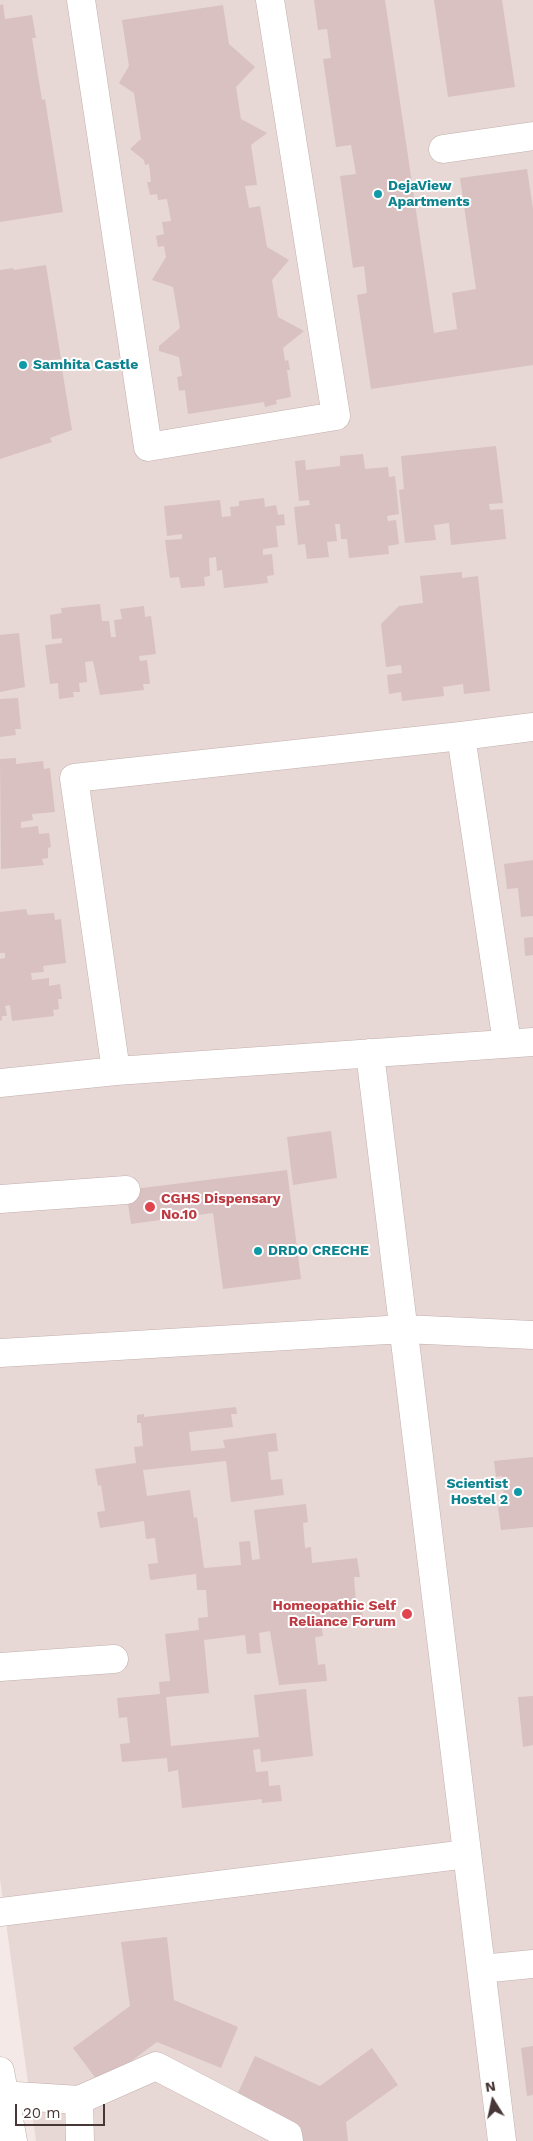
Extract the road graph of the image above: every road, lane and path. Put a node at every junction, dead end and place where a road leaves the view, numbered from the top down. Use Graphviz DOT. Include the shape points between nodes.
graph roads {
  1 [pos="270,0"];
  2 [pos="88,2"];
  3 [pos="533,136"];
  4 [pos="443,149"];
  5 [pos="533,727"];
  6 [pos="461,736"];
  7 [pos="520,1043"];
  8 [pos="370,1053"];
  9 [pos="116,1071"];
  10 [pos="0,1083"];
  11 [pos="126,1190"];
  12 [pos="0,1199"];
  13 [pos="404,1329"];
  14 [pos="533,1335"];
  15 [pos="0,1354"];
  16 [pos="114,1659"];
  17 [pos="0,1668"];
  18 [pos="467,1854"];
  19 [pos="0,1912"];
  20 [pos="533,1964"];
  21 [pos="481,1969"];
  22 [pos="1,2087"];
  23 [pos="79,2100"];
  24 [pos="13,2141"];
  25 [pos="80,2141"];
  26 [pos="289,2141"];
  27 [pos="502,2141"];
  1 -- 2 [label="street" via="336,416 148,447"];
  3 -- 4 [label="street"];
  5 -- 6 [label="street"];
  6 -- 7 [label="street"];
  6 -- 9 [label="street" via="74,778"];
  7 -- 8 [label="street"];
  8 -- 9 [label="street"];
  8 -- 13 [label="street"];
  9 -- 10 [label="street"];
  11 -- 12 [label="street"];
  13 -- 14 [label="street"];
  13 -- 15 [label="street"];
  13 -- 18 [label="street"];
  16 -- 17 [label="street"];
  18 -- 19 [label="street"];
  18 -- 21 [label="street"];
  20 -- 21 [label="street"];
  21 -- 27 [label="street"];
  22 -- 23 [label="street"];
  22 -- 24 [label="street"];
  23 -- 25 [label="street"];
  23 -- 26 [label="street" via="156,2066 288,2135"];
}
